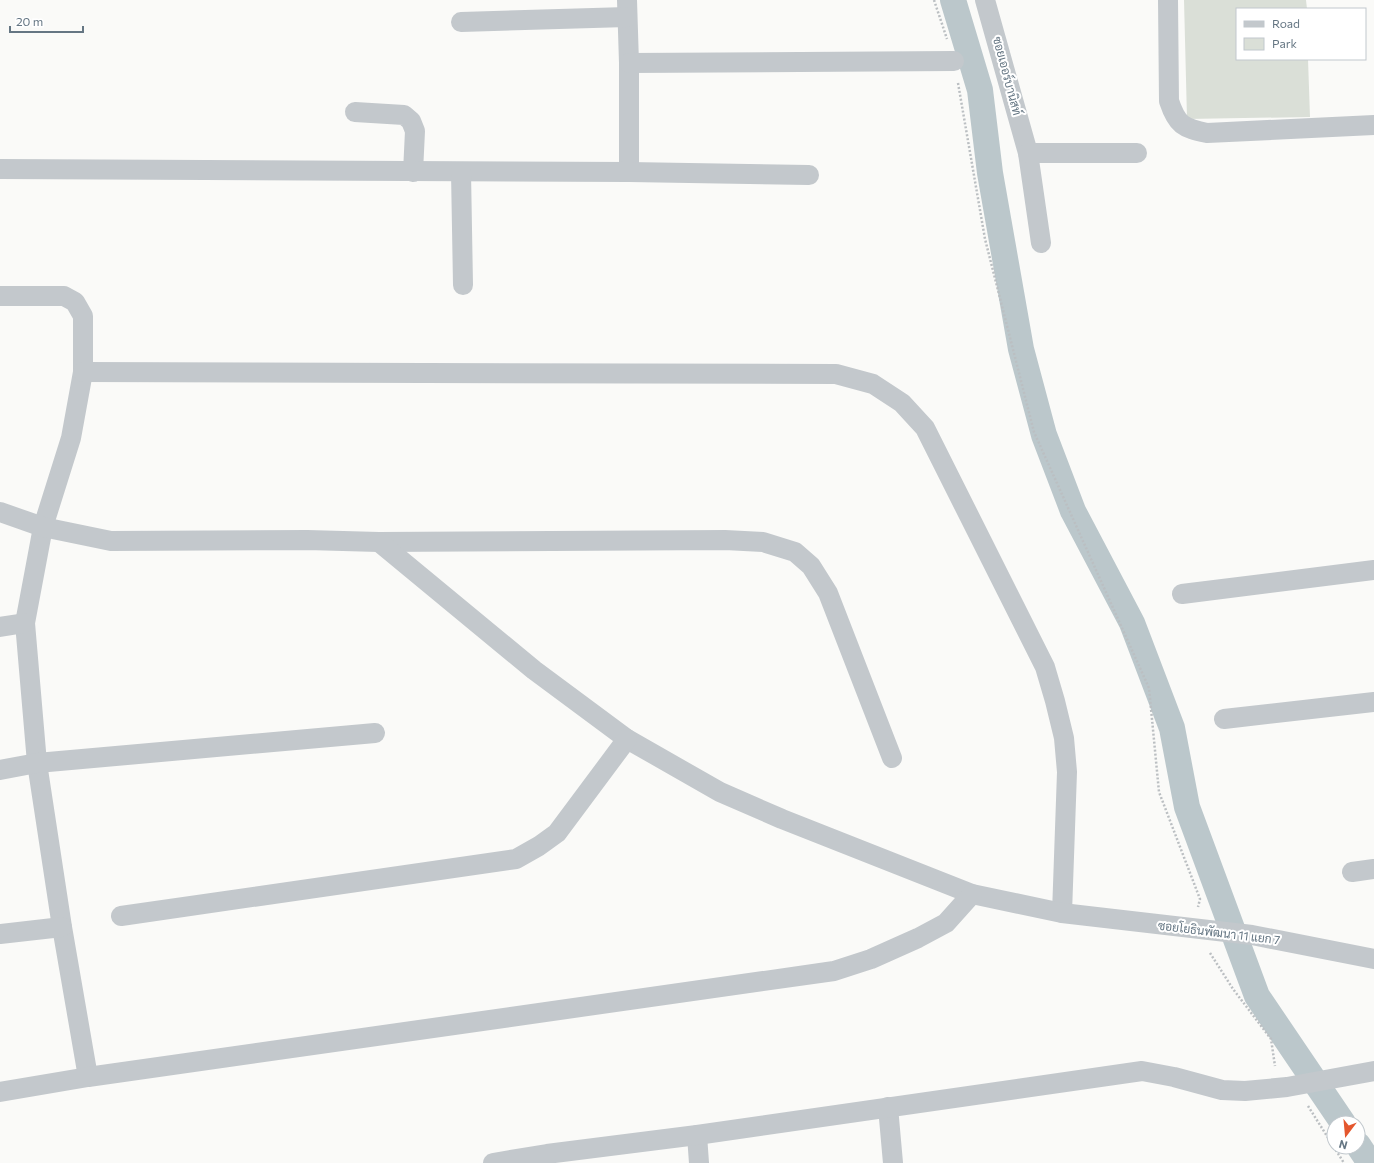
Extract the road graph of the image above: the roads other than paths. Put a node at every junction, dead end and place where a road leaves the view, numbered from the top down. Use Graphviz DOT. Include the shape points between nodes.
graph roads {
  1 [pos="985,0"];
  2 [pos="1168,0"];
  3 [pos="627,8"];
  4 [pos="461,22"];
  5 [pos="954,60"];
  6 [pos="629,63"];
  7 [pos="355,112"];
  8 [pos="1374,125"];
  9 [pos="1028,153"];
  10 [pos="1137,153"];
  11 [pos="0,169"];
  12 [pos="413,172"];
  13 [pos="461,172"];
  14 [pos="629,172"];
  15 [pos="809,175"];
  16 [pos="1041,243"];
  17 [pos="463,285"];
  18 [pos="0,296"];
  19 [pos="83,372"];
  20 [pos="0,512"];
  21 [pos="43,528"];
  22 [pos="379,542"];
  23 [pos="1374,570"];
  24 [pos="1182,594"];
  25 [pos="24,623"];
  26 [pos="0,627"];
  27 [pos="1374,702"];
  28 [pos="1224,719"];
  29 [pos="375,732"];
  30 [pos="627,738"];
  31 [pos="892,758"];
  32 [pos="37,764"];
  33 [pos="0,770"];
  34 [pos="1374,869"];
  35 [pos="1352,872"];
  36 [pos="972,894"];
  37 [pos="1062,913"];
  38 [pos="121,916"];
  39 [pos="62,927"];
  40 [pos="0,934"];
  41 [pos="1374,959"];
  42 [pos="1374,1071"];
  43 [pos="88,1077"];
  44 [pos="0,1092"];
  45 [pos="888,1107"];
  46 [pos="697,1135"];
  47 [pos="582,1156"];
  48 [pos="547,1159"];
  49 [pos="493,1163"];
  50 [pos="699,1163"];
  51 [pos="894,1163"];
  1 -- 9 [label="street, ซอยเออร์บานิสท์"];
  2 -- 8 [label="street" via="1169,102 1180,124 1207,134"];
  3 -- 4 [label="street"];
  3 -- 6 [label="street"];
  5 -- 6 [label="street"];
  6 -- 14 [label="street"];
  7 -- 12 [label="street" via="404,115 411,121 415,131"];
  9 -- 10 [label="street"];
  9 -- 16 [label="street, ซอยเออร์บานิสท์"];
  11 -- 12 [label="street"];
  12 -- 13 [label="street"];
  13 -- 14 [label="street"];
  13 -- 17 [label="street"];
  14 -- 15 [label="street"];
  18 -- 19 [label="street" via="64,296 75,302 83,316"];
  19 -- 21 [label="street" via="71,438"];
  19 -- 37 [label="street" via="836,374 873,384 902,403 925,428 1045,667 1064,738 1068,772"];
  20 -- 21 [label="street"];
  21 -- 22 [label="street" via="110,541"];
  21 -- 25 [label="street"];
  22 -- 30 [label="street, ซอยโยธินพัฒนา 11 แยก 7" via="534,670"];
  22 -- 31 [label="street" via="725,540 763,542 795,552 811,566 828,593"];
  23 -- 24 [label="street"];
  25 -- 26 [label="street"];
  25 -- 32 [label="street"];
  27 -- 28 [label="street"];
  29 -- 32 [label="street"];
  30 -- 36 [label="street, ซอยโยธินพัฒนา 11 แยก 7" via="720,792"];
  30 -- 38 [label="street" via="557,833 516,858"];
  32 -- 33 [label="street"];
  32 -- 39 [label="street"];
  34 -- 35 [label="street"];
  36 -- 37 [label="street, ซอยโยธินพัฒนา 11 แยก 7"];
  36 -- 43 [label="street" via="946,923 871,959 834,970"];
  37 -- 41 [label="street, ซอยโยธินพัฒนา 11 แยก 7" via="1252,935"];
  39 -- 40 [label="street"];
  39 -- 43 [label="street"];
  42 -- 45 [label="street" via="1283,1088 1244,1091 1222,1090 1142,1071"];
  43 -- 44 [label="street"];
  45 -- 46 [label="street"];
  45 -- 51 [label="street"];
  46 -- 47 [label="street"];
  46 -- 50 [label="street"];
  47 -- 48 [label="street"];
  48 -- 49 [label="street"];
}
